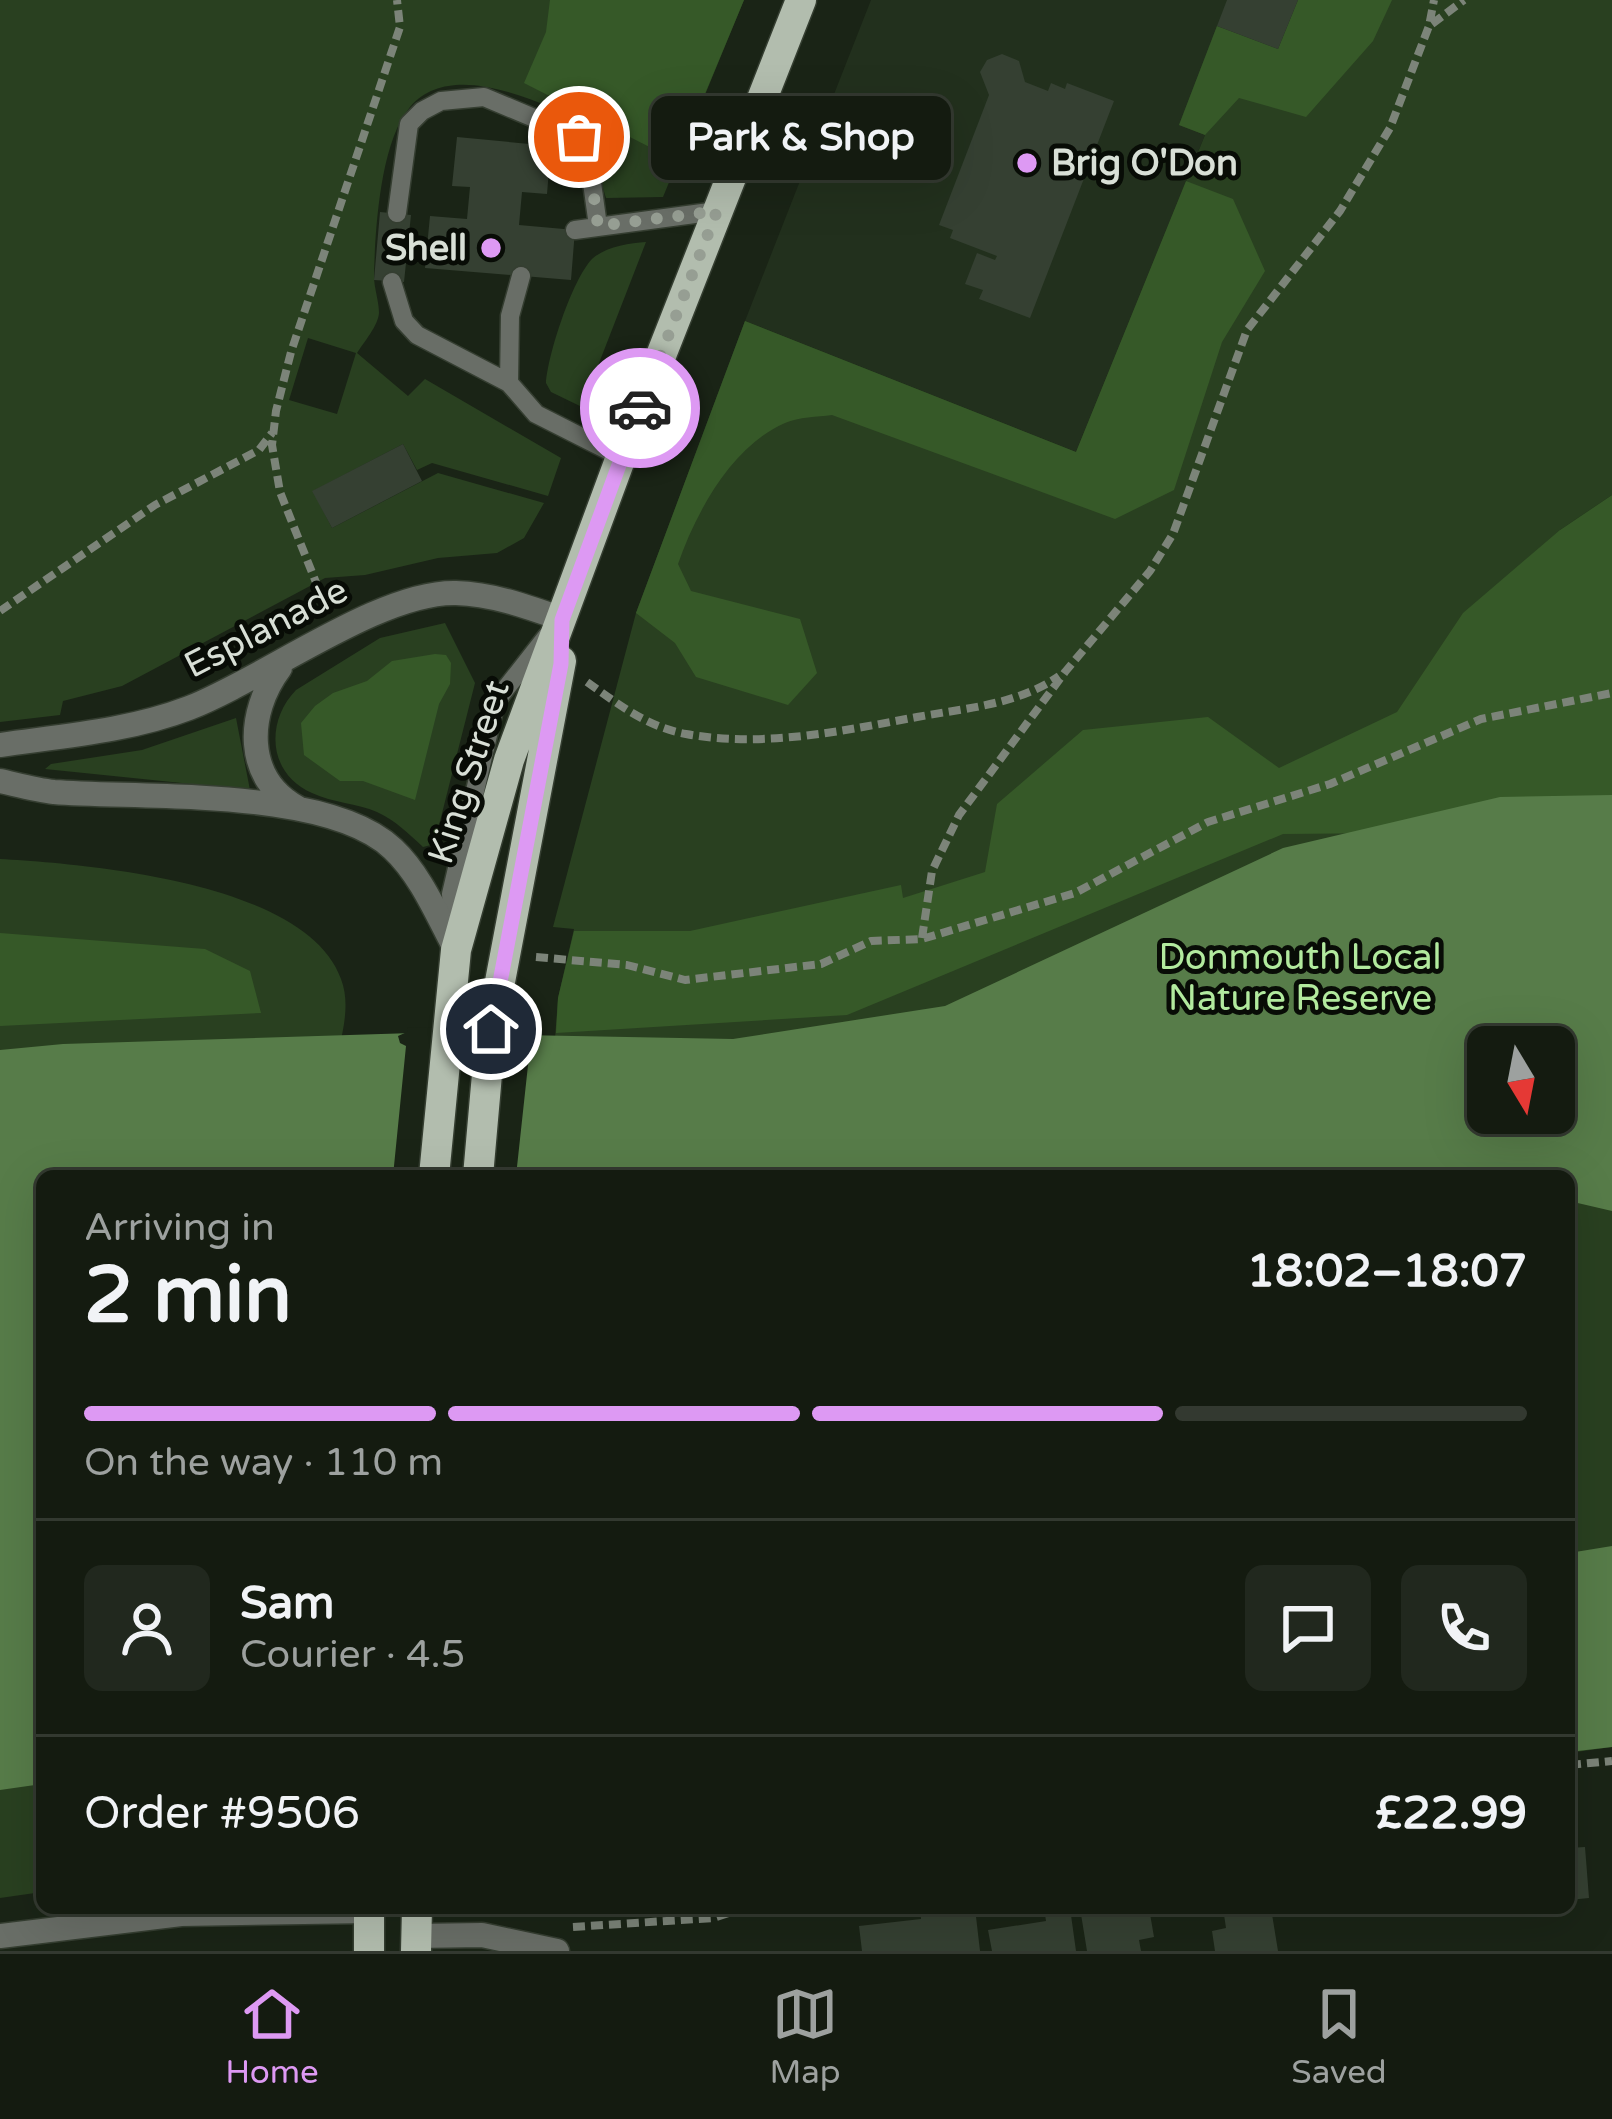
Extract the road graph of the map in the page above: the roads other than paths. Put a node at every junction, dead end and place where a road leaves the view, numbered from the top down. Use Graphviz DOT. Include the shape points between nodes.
graph roads {
  1 [pos="801,0"];
  2 [pos="717,211"];
  3 [pos="397,213"];
  4 [pos="598,226"];
  5 [pos="575,230"];
  6 [pos="521,276"];
  7 [pos="392,282"];
  8 [pos="509,383"];
  9 [pos="621,457"];
  10 [pos="562,620"];
  11 [pos="286,662"];
  12 [pos="0,745"];
  13 [pos="0,782"];
  14 [pos="300,809"];
  15 [pos="456,950"];
  16 [pos="435,1170"];
  17 [pos="479,1170"];
  18 [pos="181,1914"];
  19 [pos="369,1914"];
  20 [pos="416,1932"];
  21 [pos="0,1936"];
  22 [pos="554,1940"];
  23 [pos="369,1951"];
  1 -- 2 [label="main road, King Street"];
  2 -- 4 [label="lane"];
  2 -- 9 [label="main road, King Street"];
  3 -- 4 [label="lane" via="409,124 441,100 484,97 579,137"];
  4 -- 5 [label="lane"];
  6 -- 8 [label="lane" via="510,316"];
  7 -- 8 [label="lane" via="417,335"];
  8 -- 9 [label="lane" via="536,414"];
  9 -- 10 [label="main road, King Street"];
  10 -- 11 [label="street, Esplanade" via="451,592 369,616"];
  10 -- 15 [label="main road, King Street" via="508,760"];
  10 -- 17 [label="main road, King Street" via="561,664 491,1029"];
  11 -- 12 [label="street, Esplanade" via="163,718"];
  11 -- 14 [label="street" via="266,687 258,749 264,778"];
  13 -- 14 [label="street"];
  14 -- 15 [label="street" via="391,846"];
  15 -- 16 [label="main road, King Street"];
  18 -- 21 [label="street"];
  19 -- 23 [label="main road"];
  20 -- 22 [label="street"];
}
